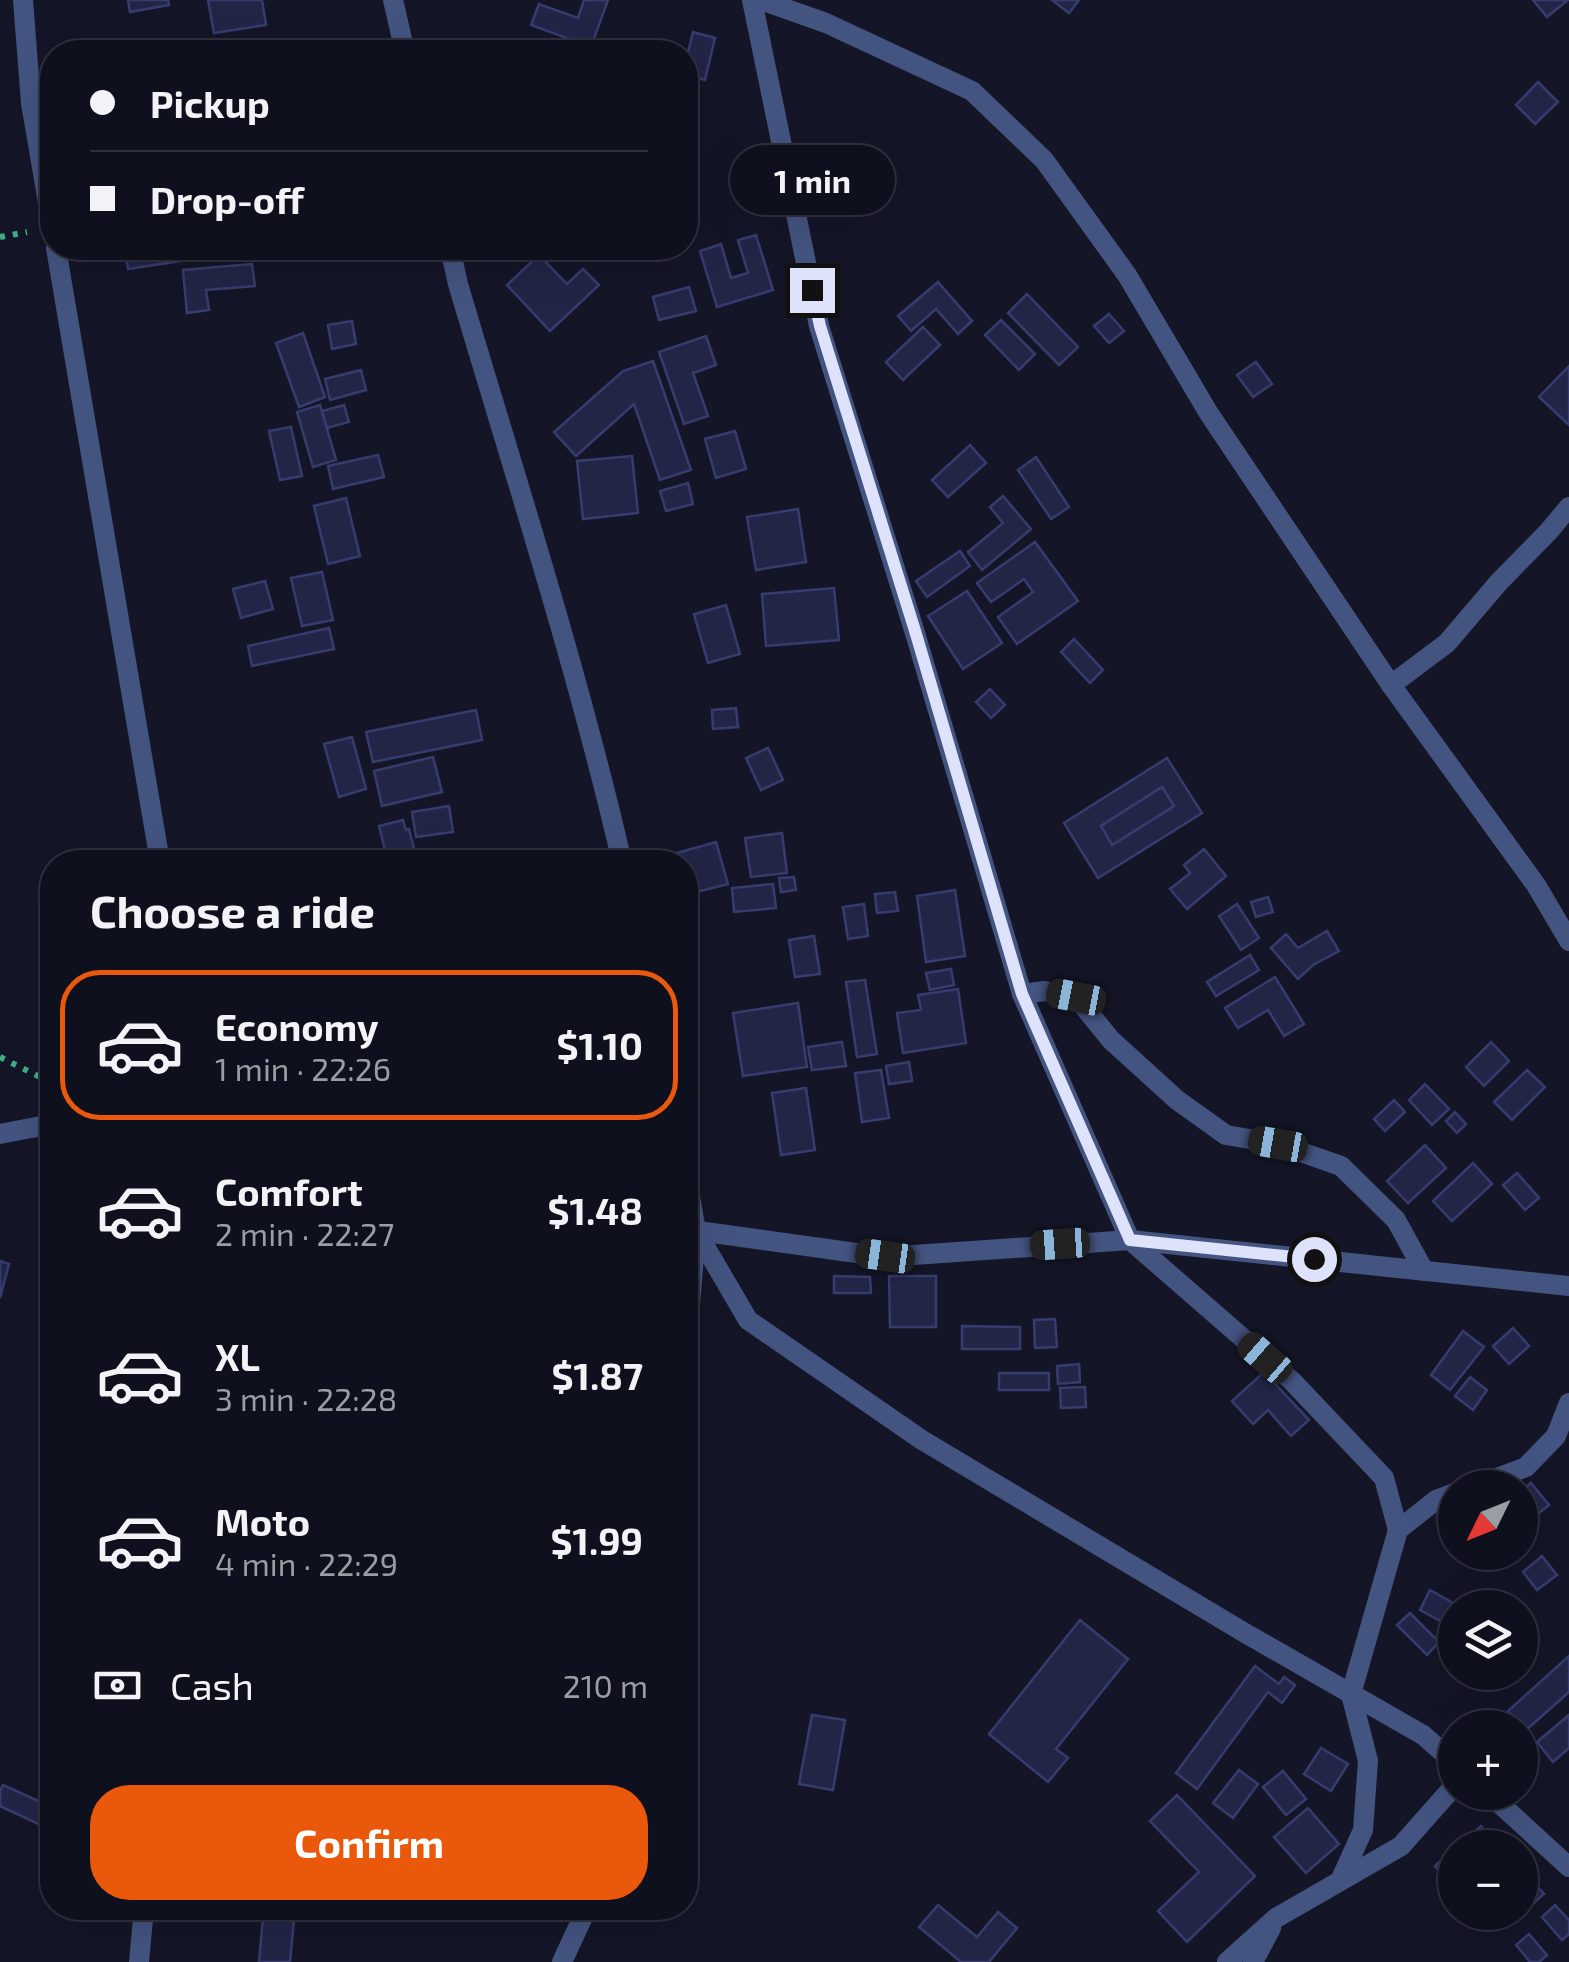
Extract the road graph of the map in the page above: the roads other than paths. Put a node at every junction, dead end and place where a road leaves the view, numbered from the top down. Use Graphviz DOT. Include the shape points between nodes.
graph roads {
  1 [pos="23,0"];
  2 [pos="393,0"];
  3 [pos="752,0"];
  4 [pos="762,0"];
  5 [pos="402,40"];
  6 [pos="40,152"];
  7 [pos="58,260"];
  8 [pos="453,260"];
  9 [pos="1569,507"];
  10 [pos="1391,685"];
  11 [pos="158,850"];
  12 [pos="619,850"];
  13 [pos="1569,941"];
  14 [pos="1022,994"];
  15 [pos="40,1126"];
  16 [pos="0,1134"];
  17 [pos="698,1231"];
  18 [pos="1130,1240"];
  19 [pos="698,1241"];
  20 [pos="1424,1271"];
  21 [pos="1569,1286"];
  22 [pos="1569,1402"];
  23 [pos="1562,1443"];
  24 [pos="1518,1470"];
  25 [pos="1438,1499"];
  26 [pos="1398,1530"];
  27 [pos="1352,1694"];
  28 [pos="1438,1747"];
  29 [pos="1438,1804"];
  30 [pos="1507,1810"];
  31 [pos="1569,1867"];
  32 [pos="1340,1882"];
  33 [pos="1276,1918"];
  34 [pos="143,1920"];
  35 [pos="581,1920"];
  36 [pos="139,1962"];
  37 [pos="562,1962"];
  38 [pos="1227,1962"];
  39 [pos="1253,1962"];
  1 -- 6 [label="street"];
  2 -- 5 [label="street"];
  3 -- 14 [label="street" via="820,326"];
  4 -- 10 [label="street" via="972,91 1044,160 1127,275 1208,412"];
  7 -- 11 [label="street"];
  8 -- 12 [label="street"];
  9 -- 10 [label="street" via="1447,643"];
  10 -- 13 [label="street"];
  14 -- 18 [label="street"];
  14 -- 20 [label="street" via="1076,997 1176,1100 1226,1135 1340,1166 1396,1220"];
  15 -- 16 [label="street"];
  17 -- 18 [label="street" via="885,1256"];
  18 -- 20 [label="street"];
  18 -- 26 [label="street" via="1292,1382 1384,1478"];
  19 -- 27 [label="street" via="748,1320 922,1440"];
  20 -- 21 [label="street"];
  22 -- 23 [label="street"];
  23 -- 24 [label="street"];
  25 -- 26 [label="street"];
  26 -- 27 [label="street"];
  27 -- 28 [label="street"];
  27 -- 32 [label="street" via="1368,1761 1363,1830"];
  29 -- 32 [label="street" via="1401,1846"];
  30 -- 31 [label="street"];
  32 -- 33 [label="street"];
  33 -- 38 [label="street"];
  33 -- 39 [label="street"];
  34 -- 36 [label="street"];
  35 -- 37 [label="street"];
}
